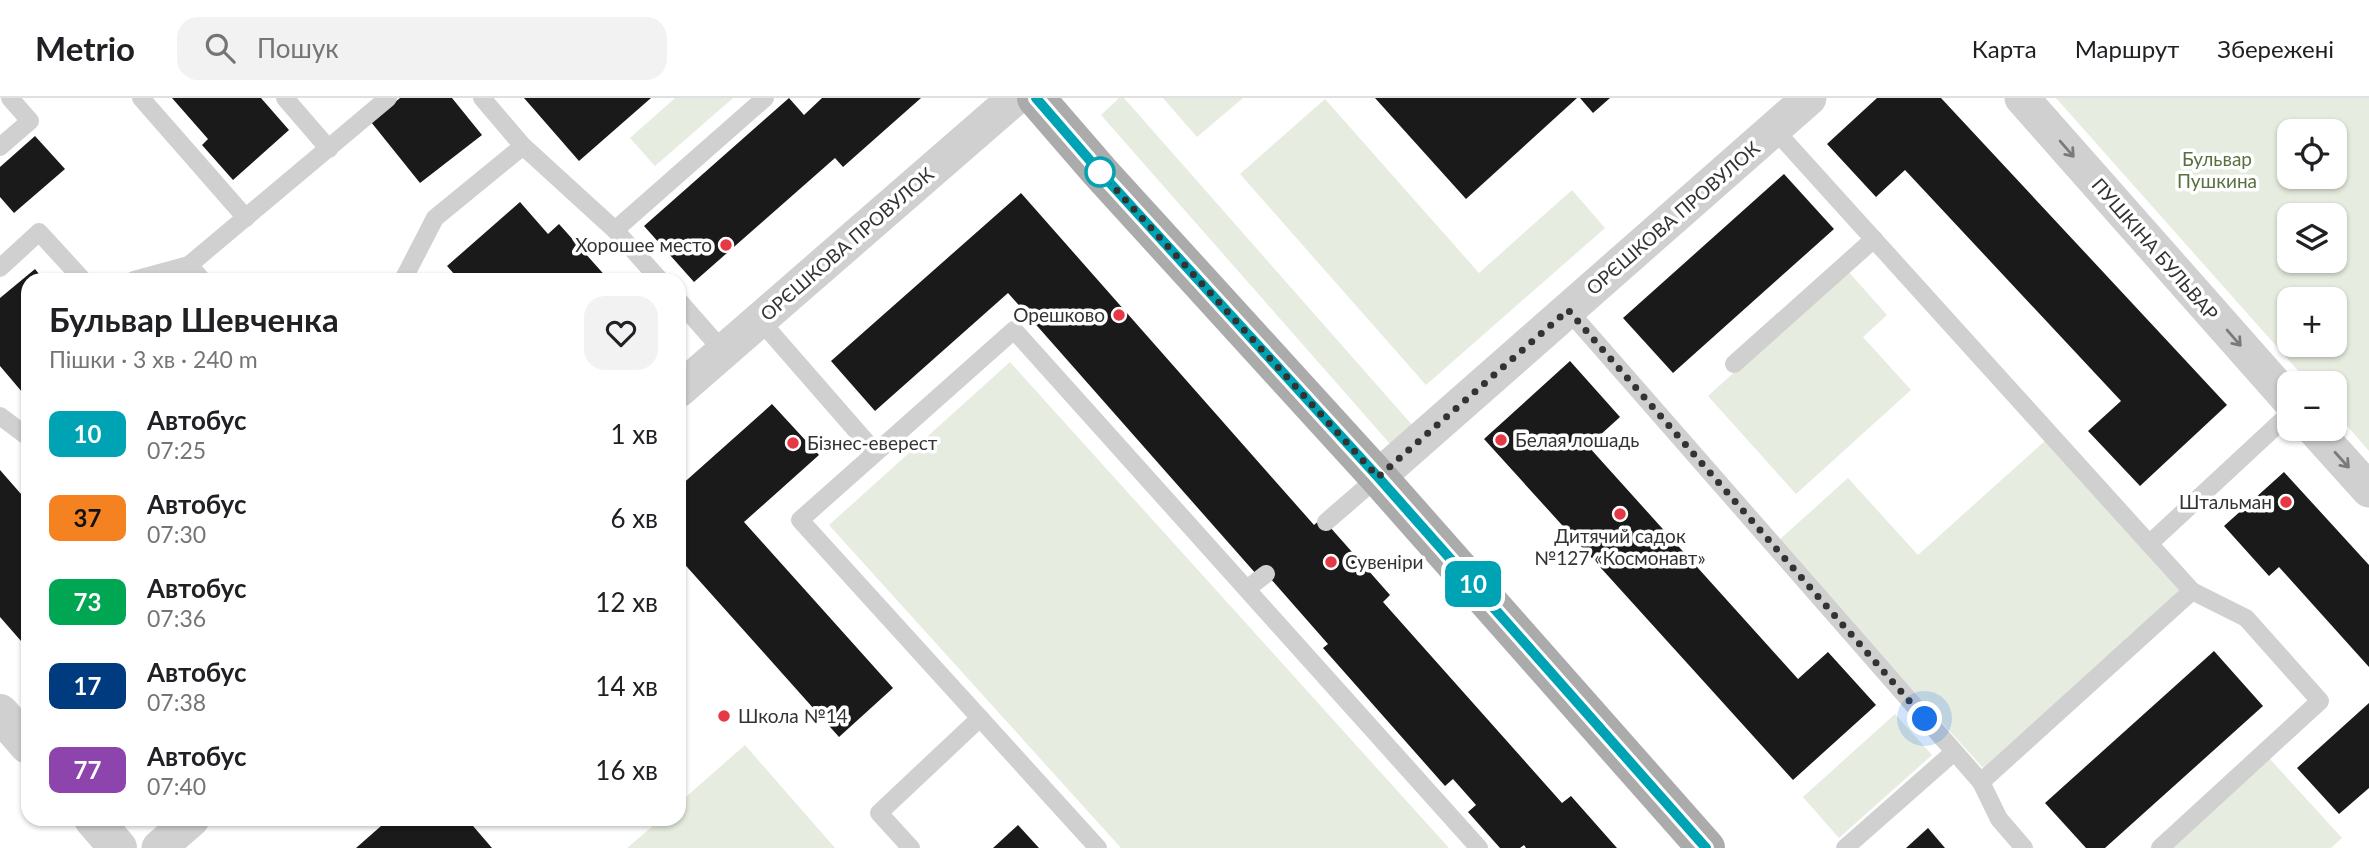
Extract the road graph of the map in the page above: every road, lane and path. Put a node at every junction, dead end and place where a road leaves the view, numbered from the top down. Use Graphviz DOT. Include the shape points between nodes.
graph roads {
  1 [pos="10,98"];
  2 [pos="141,98"];
  3 [pos="285,98"];
  4 [pos="388,98"];
  5 [pos="483,98"];
  6 [pos="765,98"];
  7 [pos="1015,98"];
  8 [pos="1036,98"];
  9 [pos="1809,98"];
  10 [pos="2022,98"];
  11 [pos="1774,129"];
  12 [pos="523,146"];
  13 [pos="0,147"];
  14 [pos="329,149"];
  15 [pos="246,218"];
  16 [pos="615,230"];
  17 [pos="1874,239"];
  18 [pos="189,265"];
  19 [pos="0,268"];
  20 [pos="77,273"];
  21 [pos="160,273"];
  22 [pos="196,273"];
  23 [pos="407,273"];
  24 [pos="654,273"];
  25 [pos="686,309"];
  26 [pos="1568,310"];
  27 [pos="759,319"];
  28 [pos="723,351"];
  29 [pos="1734,364"];
  30 [pos="686,384"];
  31 [pos="2277,386"];
  32 [pos="0,416"];
  33 [pos="2277,425"];
  34 [pos="21,432"];
  35 [pos="2325,441"];
  36 [pos="875,452"];
  37 [pos="1378,477"];
  38 [pos="2369,490"];
  39 [pos="1326,522"];
  40 [pos="2149,544"];
  41 [pos="1266,574"];
  42 [pos="1247,589"];
  43 [pos="2192,591"];
  44 [pos="0,713"];
  45 [pos="980,718"];
  46 [pos="21,737"];
  47 [pos="1954,752"];
  48 [pos="1981,782"];
  49 [pos="99,826"];
  50 [pos="184,826"];
  51 [pos="118,848"];
  52 [pos="159,848"];
  53 [pos="911,848"];
  54 [pos="1098,848"];
  55 [pos="1479,848"];
  56 [pos="1706,848"];
  57 [pos="1845,848"];
  58 [pos="2024,848"];
  59 [pos="2160,848"];
  1 -- 13 [label="lane" via="30,121"];
  2 -- 15 [label="lane"];
  3 -- 14 [label="lane"];
  4 -- 14 [label="lane"];
  5 -- 12 [label="lane"];
  6 -- 16 [label="lane"];
  7 -- 27 [label="street, ОРЄШКОВА ПРОВУЛОК"];
  8 -- 37 [label="main road"];
  9 -- 11 [label="street, ОРЄШКОВА ПРОВУЛОК"];
  10 -- 31 [label="street, ПУШКІНА БУЛЬВАР, one-way"];
  11 -- 17 [label="lane"];
  11 -- 26 [label="street, ОРЄШКОВА ПРОВУЛОК"];
  12 -- 16 [label="lane"];
  12 -- 23 [label="lane" via="435,218"];
  14 -- 15 [label="lane"];
  15 -- 18 [label="lane"];
  16 -- 24 [label="lane"];
  17 -- 29 [label="lane"];
  17 -- 40 [label="lane"];
  18 -- 21 [label="lane"];
  18 -- 22 [label="lane"];
  19 -- 20 [label="lane" via="39,232"];
  25 -- 28 [label="lane"];
  26 -- 37 [label="street, ОРЄШКОВА ПРОВУЛОК"];
  26 -- 47 [label="lane"];
  27 -- 28 [label="street, ОРЄШКОВА ПРОВУЛОК"];
  27 -- 36 [label="lane"];
  28 -- 30 [label="street, ОРЄШКОВА ПРОВУЛОК"];
  32 -- 34 [label="lane"];
  33 -- 40 [label="lane"];
  35 -- 38 [label="street, one-way"];
  36 -- 42 [label="lane" via="1014,330"];
  36 -- 45 [label="lane" via="800,520"];
  37 -- 39 [label="lane"];
  37 -- 56 [label="main road"];
  40 -- 43 [label="lane"];
  41 -- 42 [label="lane"];
  42 -- 55 [label="lane"];
  43 -- 48 [label="lane"];
  43 -- 59 [label="lane" via="2246,618 2320,701"];
  44 -- 46 [label="street"];
  45 -- 53 [label="lane" via="879,813"];
  45 -- 54 [label="lane"];
  47 -- 48 [label="lane"];
  47 -- 57 [label="lane"];
  48 -- 58 [label="lane" via="1999,819"];
  49 -- 51 [label="street"];
  50 -- 52 [label="street"];
}
